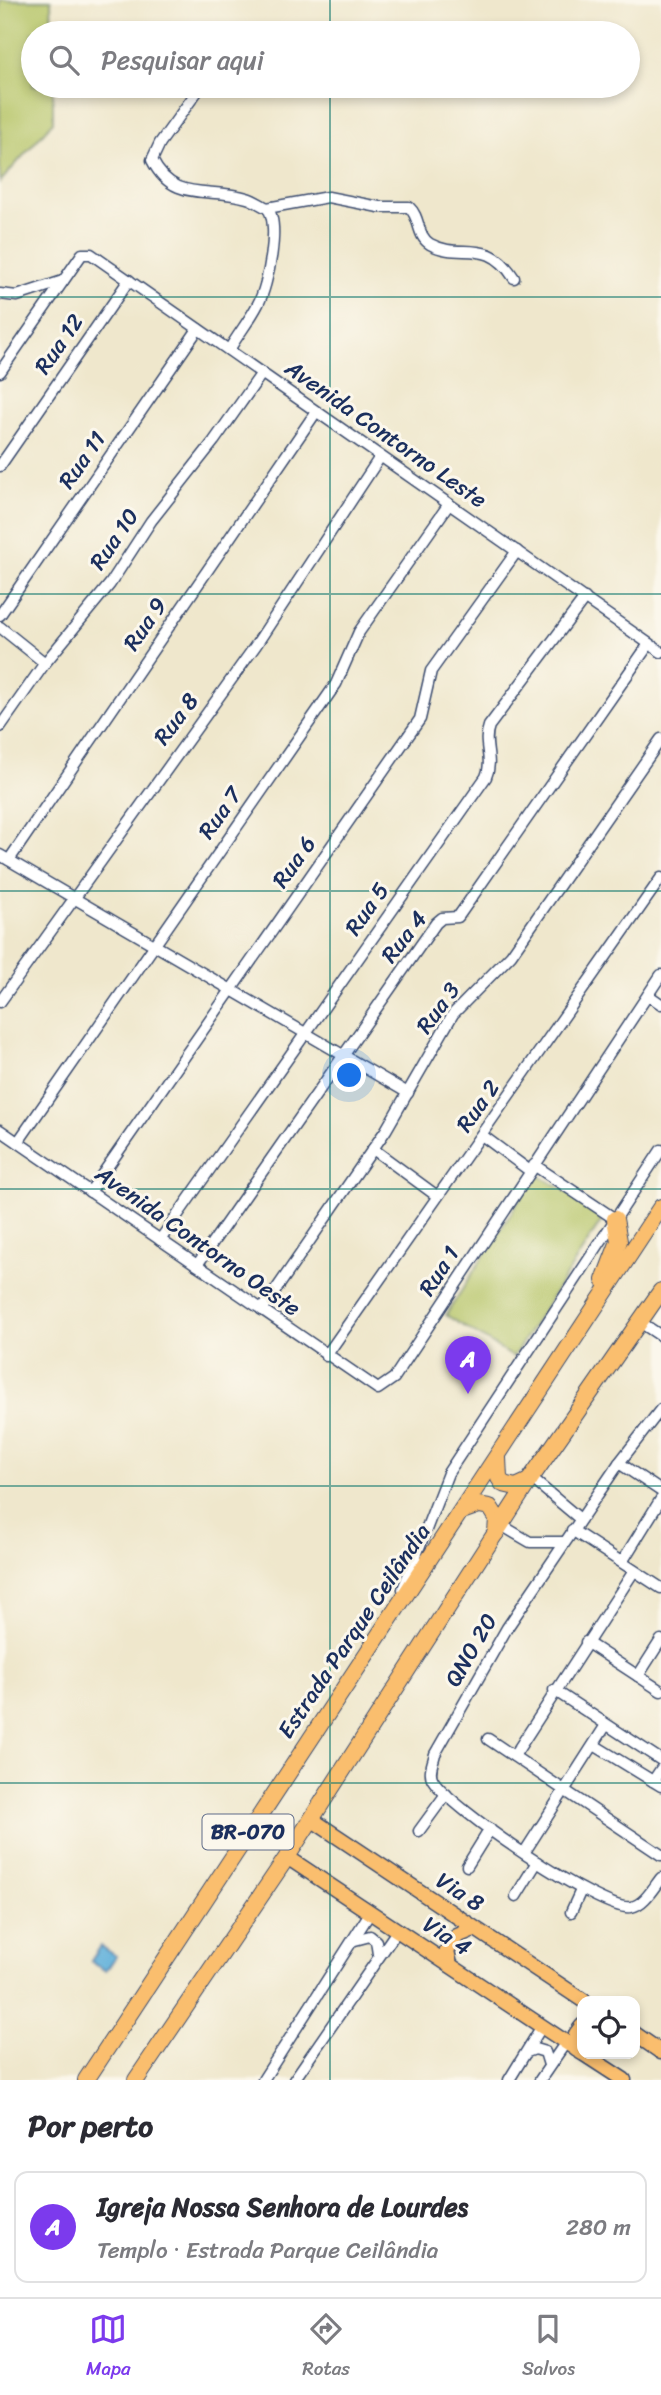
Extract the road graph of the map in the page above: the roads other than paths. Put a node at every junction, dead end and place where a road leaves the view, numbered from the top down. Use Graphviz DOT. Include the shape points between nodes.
graph roads {
  1 [pos="192,98"];
  2 [pos="267,208"];
  3 [pos="514,278"];
  4 [pos="129,280"];
  5 [pos="63,281"];
  6 [pos="0,294"];
  7 [pos="198,329"];
  8 [pos="229,350"];
  9 [pos="0,372"];
  10 [pos="262,373"];
  11 [pos="316,412"];
  12 [pos="380,457"];
  13 [pos="0,466"];
  14 [pos="449,504"];
  15 [pos="517,551"];
  16 [pos="584,598"];
  17 [pos="0,615"];
  18 [pos="0,628"];
  19 [pos="649,644"];
  20 [pos="661,652"];
  21 [pos="45,663"];
  22 [pos="0,727"];
  23 [pos="661,739"];
  24 [pos="2,857"];
  25 [pos="661,878"];
  26 [pos="73,898"];
  27 [pos="154,947"];
  28 [pos="661,975"];
  29 [pos="230,990"];
  30 [pos="648,995"];
  31 [pos="0,1002"];
  32 [pos="661,1004"];
  33 [pos="304,1032"];
  34 [pos="344,1055"];
  35 [pos="408,1093"];
  36 [pos="0,1130"];
  37 [pos="483,1136"];
  38 [pos="18,1143"];
  39 [pos="373,1149"];
  40 [pos="661,1150"];
  41 [pos="532,1168"];
  42 [pos="90,1192"];
  43 [pos="437,1196"];
  44 [pos="661,1207"];
  45 [pos="615,1219"];
  46 [pos="160,1240"];
  47 [pos="197,1265"];
  48 [pos="661,1291"];
  49 [pos="262,1310"];
  50 [pos="587,1319"];
  51 [pos="640,1322"];
  52 [pos="661,1336"];
  53 [pos="326,1356"];
  54 [pos="372,1387"];
  55 [pos="659,1417"];
  56 [pos="498,1458"];
  57 [pos="619,1463"];
  58 [pos="530,1480"];
  59 [pos="661,1491"];
  60 [pos="661,1499"];
  61 [pos="462,1511"];
  62 [pos="657,1515"];
  63 [pos="580,1518"];
  64 [pos="499,1529"];
  65 [pos="572,1530"];
  66 [pos="564,1542"];
  67 [pos="622,1562"];
  68 [pos="634,1571"];
  69 [pos="661,1588"];
  70 [pos="399,1601"];
  71 [pos="661,1640"];
  72 [pos="586,1642"];
  73 [pos="638,1676"];
  74 [pos="554,1690"];
  75 [pos="661,1691"];
  76 [pos="606,1724"];
  77 [pos="488,1739"];
  78 [pos="594,1745"];
  79 [pos="514,1756"];
  80 [pos="661,1760"];
  81 [pos="661,1769"];
  82 [pos="657,1784"];
  83 [pos="564,1789"];
  84 [pos="446,1794"];
  85 [pos="312,1819"];
  86 [pos="491,1829"];
  87 [pos="419,1831"];
  88 [pos="524,1853"];
  89 [pos="661,1855"];
  90 [pos="287,1857"];
  91 [pos="537,1862"];
  92 [pos="467,1866"];
  93 [pos="661,1878"];
  94 [pos="581,1889"];
  95 [pos="516,1896"];
  96 [pos="571,1912"];
  97 [pos="370,1913"];
  98 [pos="474,1929"];
  99 [pos="397,1931"];
  100 [pos="355,1940"];
  101 [pos="378,1954"];
  102 [pos="450,1965"];
  103 [pos="577,1996"];
  104 [pos="542,2026"];
  105 [pos="577,2033"];
  106 [pos="640,2037"];
  107 [pos="660,2048"];
  108 [pos="577,2050"];
  109 [pos="527,2052"];
  110 [pos="591,2059"];
  111 [pos="549,2066"];
  112 [pos="86,2080"];
  113 [pos="136,2080"];
  114 [pos="263,2080"];
  115 [pos="294,2080"];
  116 [pos="509,2080"];
  117 [pos="540,2080"];
  118 [pos="624,2080"];
  1 -- 2 [label="street" via="160,143 152,160 157,170 182,190 246,198"];
  2 -- 3 [label="street" via="328,197 379,207 409,207 417,214 427,242 485,252 505,264"];
  2 -- 8 [label="street" via="274,222 269,270 259,303"];
  4 -- 5 [label="street, Avenida Contorno Leste" via="85,252"];
  4 -- 7 [label="street, Avenida Contorno Leste"];
  4 -- 13 [label="street, Rua 12"];
  5 -- 6 [label="street" via="17,296"];
  5 -- 9 [label="street"];
  7 -- 8 [label="street, Avenida Contorno Leste"];
  7 -- 17 [label="street, Rua 11"];
  8 -- 10 [label="street, Avenida Contorno Leste"];
  10 -- 11 [label="street, Avenida Contorno Leste"];
  10 -- 21 [label="street, Rua 10" via="170,494 110,584"];
  11 -- 12 [label="street, Avenida Contorno Leste"];
  11 -- 24 [label="street, Rua 9"];
  12 -- 14 [label="street, Avenida Contorno Leste"];
  12 -- 26 [label="street, Rua 8" via="248,656"];
  14 -- 15 [label="street, Avenida Contorno Leste"];
  14 -- 27 [label="street, Rua 7" via="359,632 336,684"];
  15 -- 16 [label="street, Avenida Contorno Leste"];
  15 -- 29 [label="street, Rua 6" via="431,671 420,719"];
  16 -- 19 [label="street, Avenida Contorno Leste"];
  16 -- 33 [label="street, Rua 5" via="489,726 485,737 491,766 486,777"];
  18 -- 21 [label="street"];
  19 -- 20 [label="street, Avenida Contorno Leste"];
  19 -- 34 [label="street, Rua 4" via="458,917 436,923"];
  21 -- 22 [label="street, Rua 10"];
  23 -- 35 [label="street, Rua 3" via="511,955 453,1014"];
  24 -- 26 [label="street"];
  25 -- 37 [label="street, Rua 2"];
  26 -- 27 [label="street"];
  26 -- 31 [label="street, Rua 8"];
  27 -- 29 [label="street"];
  27 -- 38 [label="street, Rua 7"];
  28 -- 30 [label="street, Rua 1"];
  29 -- 33 [label="street"];
  29 -- 42 [label="street, Rua 6"];
  30 -- 32 [label="street"];
  30 -- 41 [label="street, Rua 1"];
  33 -- 34 [label="street"];
  33 -- 46 [label="street, Rua 5"];
  34 -- 35 [label="street"];
  34 -- 47 [label="street, Rua 4"];
  35 -- 39 [label="street, Rua 3"];
  36 -- 38 [label="street, Avenida Contorno Oeste"];
  37 -- 41 [label="street"];
  37 -- 43 [label="street, Rua 2"];
  38 -- 42 [label="street, Avenida Contorno Oeste"];
  39 -- 43 [label="street"];
  39 -- 49 [label="street, Rua 3"];
  40 -- 45 [label="street"];
  41 -- 45 [label="street"];
  41 -- 54 [label="street, Rua 1" via="394,1378 384,1387"];
  42 -- 46 [label="street, Avenida Contorno Oeste"];
  43 -- 53 [label="street, Rua 2"];
  44 -- 50 [label="highway, Estrada Parque Ceilândia / BR-070"];
  45 -- 50 [label="highway" via="619,1241"];
  45 -- 70 [label="street" via="448,1473"];
  46 -- 47 [label="street, Avenida Contorno Oeste"];
  47 -- 49 [label="street, Avenida Contorno Oeste"];
  48 -- 51 [label="highway, BR-070"];
  49 -- 53 [label="street, Avenida Contorno Oeste"];
  50 -- 56 [label="highway, Estrada Parque Ceilândia / BR-070"];
  51 -- 52 [label="street"];
  51 -- 58 [label="highway, BR-070"];
  53 -- 54 [label="street, Avenida Contorno Oeste"];
  55 -- 57 [label="street, QNO 20"];
  56 -- 58 [label="highway" via="503,1484 516,1487"];
  56 -- 61 [label="highway, Estrada Parque Ceilândia / BR-070"];
  57 -- 59 [label="street"];
  57 -- 63 [label="street, QNO 20"];
  58 -- 63 [label="street"];
  58 -- 64 [label="highway, BR-070"];
  60 -- 62 [label="street"];
  61 -- 64 [label="highway" via="478,1505 491,1507"];
  61 -- 70 [label="highway, Estrada Parque Ceilândia / BR-070"];
  62 -- 67 [label="street"];
  63 -- 65 [label="street, QNO 20"];
  64 -- 66 [label="street" via="530,1542"];
  64 -- 85 [label="highway, BR-070"];
  65 -- 66 [label="street, QNO 20"];
  65 -- 67 [label="street"];
  66 -- 84 [label="street, QNO 20" via="507,1628 435,1755 430,1773"];
  67 -- 68 [label="street"];
  68 -- 69 [label="street"];
  68 -- 72 [label="street"];
  70 -- 112 [label="highway, Estrada Parque Ceilândia / BR-070"];
  71 -- 73 [label="street"];
  72 -- 73 [label="street"];
  72 -- 74 [label="street"];
  73 -- 75 [label="street"];
  74 -- 76 [label="street"];
  74 -- 79 [label="street"];
  76 -- 78 [label="street"];
  76 -- 80 [label="street"];
  77 -- 79 [label="street"];
  78 -- 82 [label="street"];
  78 -- 83 [label="street"];
  79 -- 83 [label="street"];
  81 -- 82 [label="street"];
  83 -- 88 [label="street"];
  83 -- 89 [label="street"];
  84 -- 86 [label="street, QNO 20"];
  84 -- 87 [label="street"];
  85 -- 90 [label="highway, BR-070"];
  85 -- 98 [label="main road, Via 8"];
  86 -- 88 [label="street, QNO 20"];
  86 -- 92 [label="street"];
  88 -- 91 [label="street, QNO 20"];
  90 -- 97 [label="main road, Via 4"];
  90 -- 113 [label="highway, BR-070"];
  91 -- 94 [label="street, QNO 20"];
  91 -- 95 [label="street"];
  93 -- 94 [label="street, QNO 20" via="634,1907 622,1908"];
  94 -- 96 [label="street"];
  97 -- 99 [label="main road, Via 4"];
  97 -- 100 [label="street"];
  98 -- 102 [label="main road" via="457,1936 447,1950"];
  98 -- 103 [label="main road, Via 8"];
  99 -- 101 [label="street"];
  99 -- 102 [label="main road, Via 4"];
  100 -- 101 [label="street" via="370,1936"];
  100 -- 114 [label="street"];
  101 -- 115 [label="street"];
  102 -- 104 [label="main road, Via 4"];
  104 -- 108 [label="main road, Via 4"];
  104 -- 109 [label="street"];
  105 -- 108 [label="main road"];
  106 -- 107 [label="main road"];
  108 -- 111 [label="street"];
  109 -- 111 [label="street" via="545,2052"];
  109 -- 116 [label="street"];
  110 -- 118 [label="main road, Via 4"];
  111 -- 117 [label="street"];
}
